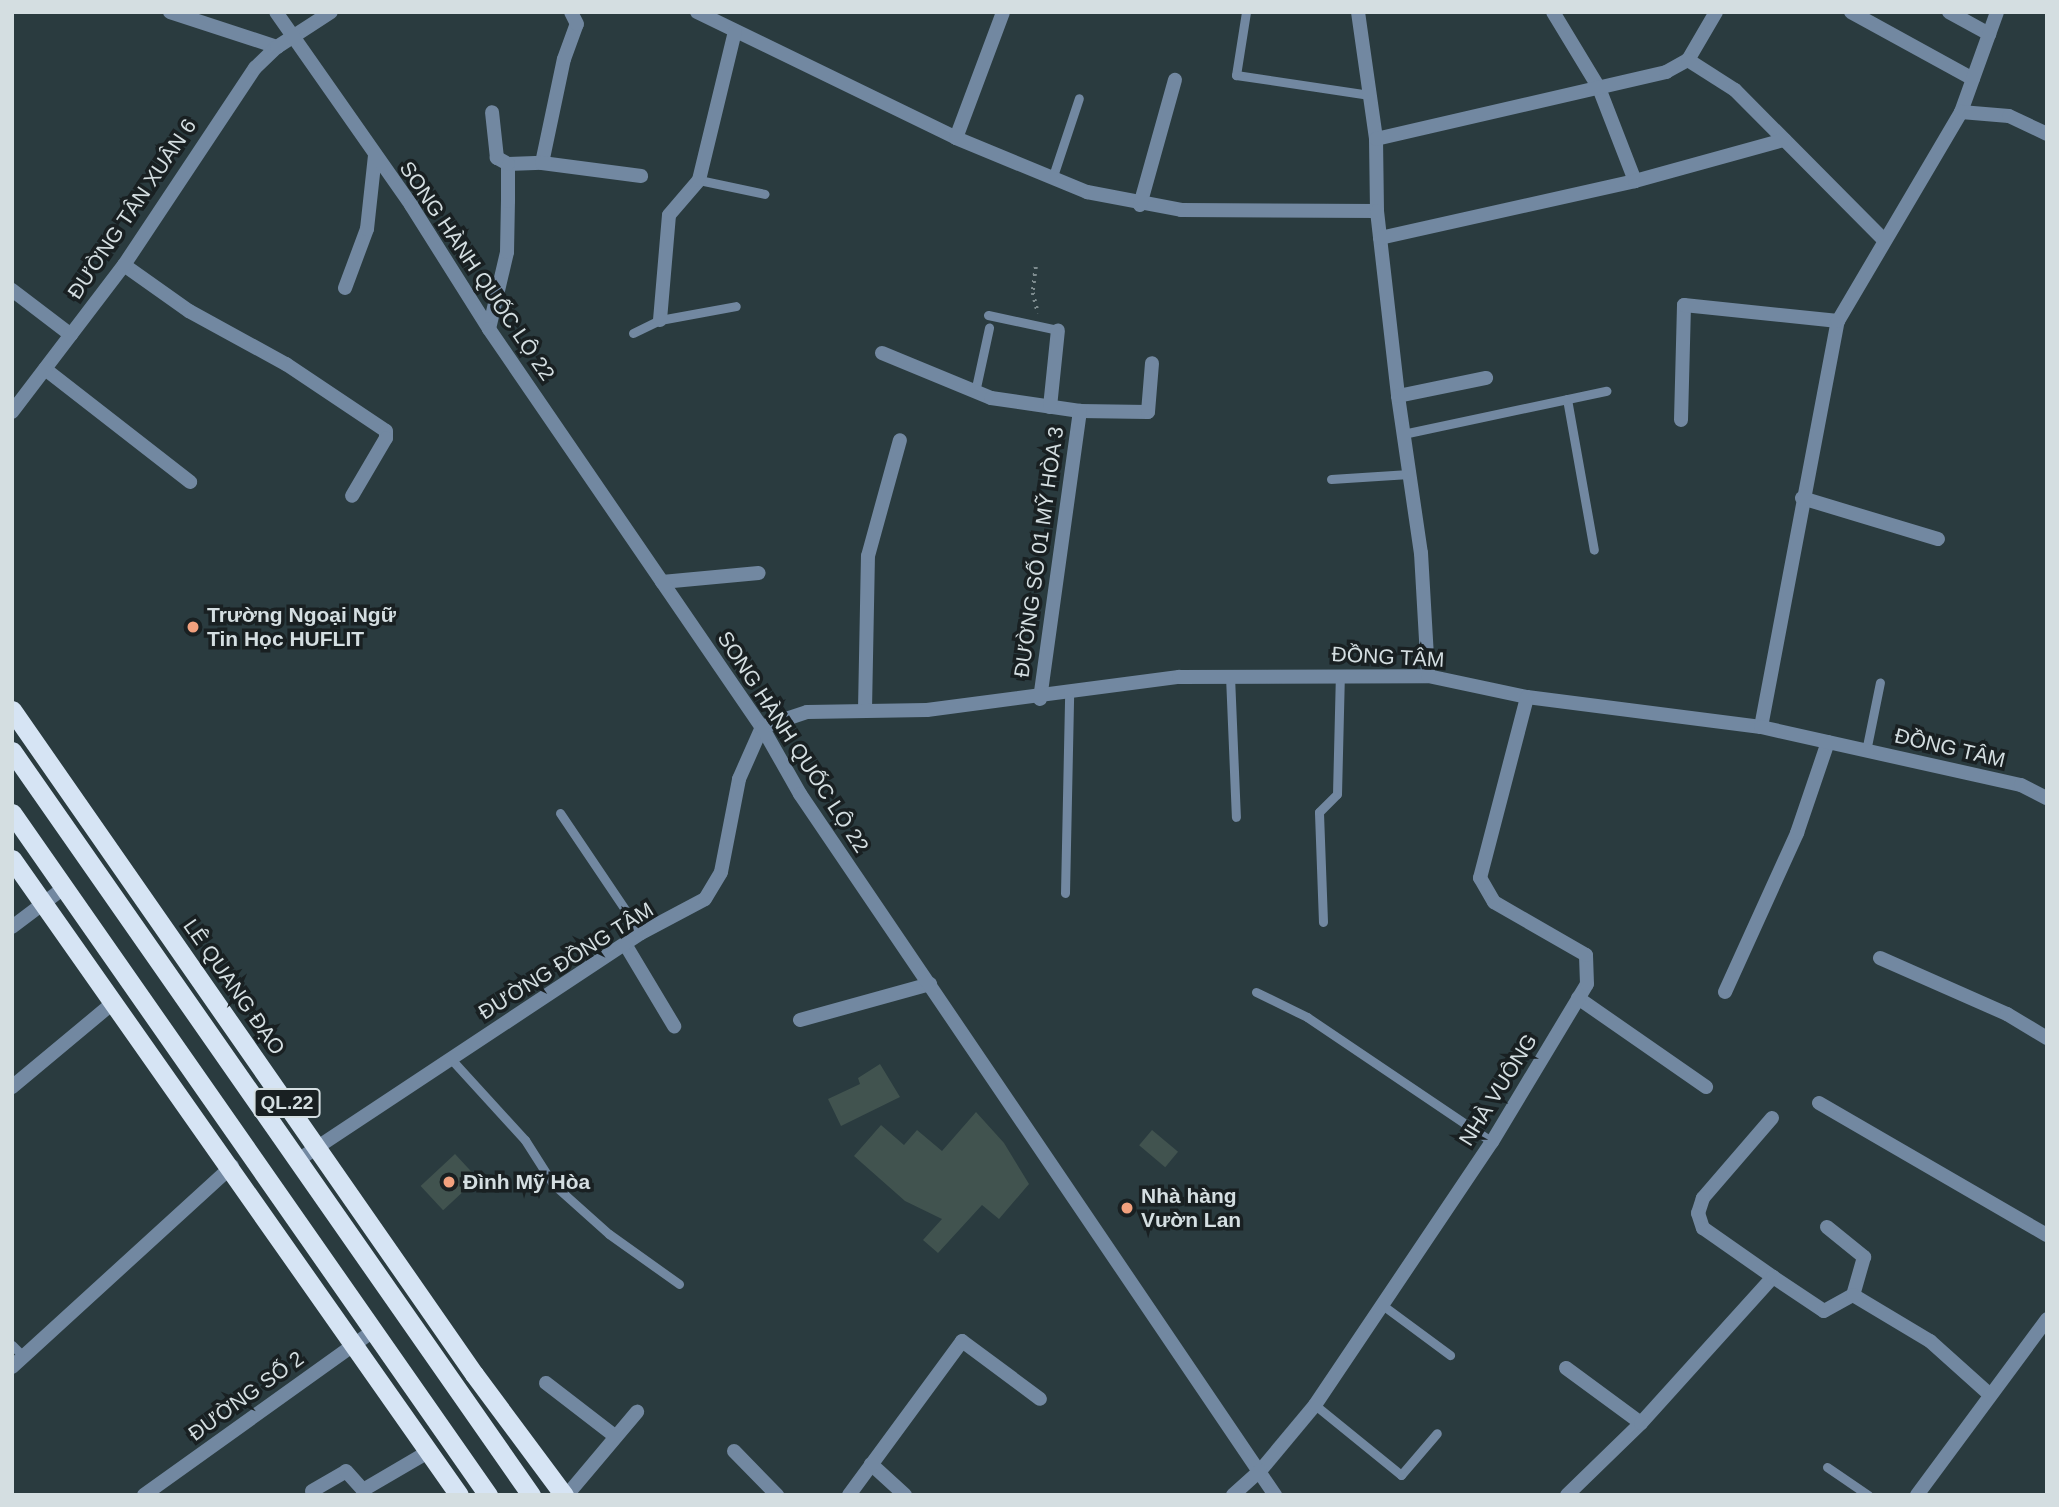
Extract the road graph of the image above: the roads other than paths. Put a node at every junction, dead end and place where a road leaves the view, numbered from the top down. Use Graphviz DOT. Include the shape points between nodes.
graph roads {
  1 [pos="170,12"];
  2 [pos="276,12"];
  3 [pos="331,12"];
  4 [pos="571,12"];
  5 [pos="697,12"];
  6 [pos="1003,12"];
  7 [pos="1246,12"];
  8 [pos="1358,12"];
  9 [pos="1553,12"];
  10 [pos="1716,12"];
  11 [pos="1851,12"];
  12 [pos="1949,12"];
  13 [pos="1997,12"];
  14 [pos="735,31"];
  15 [pos="1989,34"];
  16 [pos="295,39"];
  17 [pos="277,47"];
  18 [pos="1688,60"];
  19 [pos="1175,79"];
  20 [pos="1973,79"];
  21 [pos="1599,88"];
  22 [pos="1370,95"];
  23 [pos="1079,98"];
  24 [pos="492,112"];
  25 [pos="1961,112"];
  26 [pos="2047,133"];
  27 [pos="956,138"];
  28 [pos="1376,139"];
  29 [pos="1784,140"];
  30 [pos="375,155"];
  31 [pos="542,163"];
  32 [pos="508,164"];
  33 [pos="641,176"];
  34 [pos="1052,179"];
  35 [pos="699,180"];
  36 [pos="1635,181"];
  37 [pos="765,194"];
  38 [pos="1140,205"];
  39 [pos="1377,211"];
  40 [pos="1380,238"];
  41 [pos="1883,239"];
  42 [pos="124,265"];
  43 [pos="345,288"];
  44 [pos="12,290"];
  45 [pos="736,306"];
  46 [pos="988,315"];
  47 [pos="660,320"];
  48 [pos="1838,321"];
  49 [pos="989,328"];
  50 [pos="489,329"];
  51 [pos="1058,330"];
  52 [pos="634,333"];
  53 [pos="71,335"];
  54 [pos="882,353"];
  55 [pos="1152,363"];
  56 [pos="45,369"];
  57 [pos="1486,378"];
  58 [pos="1606,391"];
  59 [pos="975,393"];
  60 [pos="1398,396"];
  61 [pos="1567,399"];
  62 [pos="1050,407"];
  63 [pos="1080,411"];
  64 [pos="12,412"];
  65 [pos="1681,421"];
  66 [pos="1403,434"];
  67 [pos="900,440"];
  68 [pos="1409,474"];
  69 [pos="1331,480"];
  70 [pos="190,482"];
  71 [pos="352,496"];
  72 [pos="1802,498"];
  73 [pos="1938,539"];
  74 [pos="1594,550"];
  75 [pos="759,573"];
  76 [pos="662,582"];
  77 [pos="1340,674"];
  78 [pos="1230,676"];
  79 [pos="1428,676"];
  80 [pos="1880,682"];
  81 [pos="1069,694"];
  82 [pos="1527,697"];
  83 [pos="1040,699"];
  84 [pos="12,710"];
  85 [pos="865,710"];
  86 [pos="762,727"];
  87 [pos="1761,727"];
  88 [pos="1828,742"];
  89 [pos="12,751"];
  90 [pos="1866,751"];
  91 [pos="2047,798"];
  92 [pos="12,813"];
  93 [pos="560,813"];
  94 [pos="1236,817"];
  95 [pos="12,859"];
  96 [pos="65,887"];
  97 [pos="1065,893"];
  98 [pos="42,902"];
  99 [pos="1324,922"];
  100 [pos="12,927"];
  101 [pos="641,933"];
  102 [pos="625,944"];
  103 [pos="1880,958"];
  104 [pos="930,984"];
  105 [pos="1256,992"];
  106 [pos="1725,992"];
  107 [pos="1578,998"];
  108 [pos="114,1002"];
  109 [pos="800,1020"];
  110 [pos="674,1026"];
  111 [pos="2047,1038"];
  112 [pos="451,1059"];
  113 [pos="12,1087"];
  114 [pos="1706,1087"];
  115 [pos="1819,1103"];
  116 [pos="1772,1118"];
  117 [pos="1492,1142"];
  118 [pos="317,1146"];
  119 [pos="298,1160"];
  120 [pos="232,1166"];
  121 [pos="1827,1227"];
  122 [pos="2047,1235"];
  123 [pos="1773,1277"];
  124 [pos="679,1284"];
  125 [pos="1853,1296"];
  126 [pos="1381,1304"];
  127 [pos="2047,1319"];
  128 [pos="373,1331"];
  129 [pos="356,1343"];
  130 [pos="12,1345"];
  131 [pos="1450,1355"];
  132 [pos="24,1357"];
  133 [pos="12,1367"];
  134 [pos="1566,1368"];
  135 [pos="547,1383"];
  136 [pos="1989,1394"];
  137 [pos="1040,1399"];
  138 [pos="1315,1405"];
  139 [pos="637,1412"];
  140 [pos="1641,1423"];
  141 [pos="1437,1433"];
  142 [pos="616,1437"];
  143 [pos="734,1451"];
  144 [pos="428,1452"];
  145 [pos="872,1464"];
  146 [pos="1827,1467"];
  147 [pos="1260,1471"];
  148 [pos="312,1491"];
  149 [pos="144,1495"];
  150 [pos="459,1495"];
  151 [pos="488,1495"];
  152 [pos="531,1495"];
  153 [pos="566,1495"];
  154 [pos="777,1495"];
  155 [pos="849,1495"];
  156 [pos="905,1495"];
  157 [pos="1233,1495"];
  158 [pos="1275,1495"];
  159 [pos="1567,1495"];
  160 [pos="1868,1495"];
  161 [pos="1917,1495"];
  1 -- 17 [label="street"];
  2 -- 16 [label="street, SONG HÀNH QUỐC LỘ 22"];
  3 -- 16 [label="street, ĐƯỜNG TÂN XUÂN 6"];
  4 -- 31 [label="street" via="577,24 564,59"];
  5 -- 14 [label="street"];
  6 -- 27 [label="street"];
  7 -- 22 [label="lane" via="1237,75"];
  8 -- 22 [label="street"];
  9 -- 21 [label="street"];
  10 -- 18 [label="street"];
  11 -- 20 [label="street"];
  12 -- 15 [label="street"];
  13 -- 15 [label="street"];
  14 -- 27 [label="street"];
  14 -- 35 [label="street"];
  15 -- 20 [label="street"];
  16 -- 17 [label="street, ĐƯỜNG TÂN XUÂN 6"];
  16 -- 30 [label="street, SONG HÀNH QUỐC LỘ 22"];
  17 -- 42 [label="street, ĐƯỜNG TÂN XUÂN 6" via="223,111"];
  18 -- 21 [label="street" via="1666,72"];
  18 -- 29 [label="street" via="1735,90"];
  19 -- 38 [label="street"];
  20 -- 25 [label="street"];
  21 -- 28 [label="street"];
  21 -- 36 [label="street"];
  22 -- 28 [label="street"];
  23 -- 34 [label="lane"];
  24 -- 32 [label="street" via="497,158"];
  25 -- 26 [label="street" via="2009,116"];
  25 -- 41 [label="street"];
  27 -- 34 [label="street"];
  28 -- 39 [label="street"];
  29 -- 36 [label="street"];
  29 -- 41 [label="street"];
  30 -- 43 [label="street" via="366,229"];
  30 -- 50 [label="street, SONG HÀNH QUỐC LỘ 22"];
  31 -- 32 [label="street"];
  31 -- 33 [label="street"];
  32 -- 50 [label="street" via="507,252"];
  34 -- 38 [label="street"];
  35 -- 37 [label="lane"];
  35 -- 47 [label="street" via="670,211"];
  36 -- 40 [label="street"];
  38 -- 39 [label="street" via="1181,210"];
  39 -- 40 [label="street"];
  40 -- 60 [label="street"];
  41 -- 48 [label="street"];
  42 -- 53 [label="street, ĐƯỜNG TÂN XUÂN 6"];
  42 -- 71 [label="street" via="189,311 286,364 386,431"];
  44 -- 53 [label="street"];
  45 -- 47 [label="lane"];
  46 -- 51 [label="lane"];
  47 -- 52 [label="lane"];
  48 -- 65 [label="street" via="1684,305"];
  48 -- 72 [label="street"];
  49 -- 59 [label="lane"];
  50 -- 76 [label="street, SONG HÀNH QUỐC LỘ 22"];
  51 -- 62 [label="street"];
  53 -- 56 [label="street, ĐƯỜNG TÂN XUÂN 6"];
  54 -- 59 [label="street"];
  55 -- 63 [label="street" via="1148,412"];
  56 -- 64 [label="street, ĐƯỜNG TÂN XUÂN 6"];
  56 -- 70 [label="street"];
  57 -- 60 [label="street"];
  58 -- 61 [label="lane"];
  59 -- 62 [label="street"];
  60 -- 66 [label="street"];
  61 -- 66 [label="lane"];
  61 -- 74 [label="lane"];
  62 -- 63 [label="street"];
  63 -- 83 [label="street, ĐƯỜNG SỐ 01 MỸ HÒA 3"];
  66 -- 68 [label="street"];
  67 -- 85 [label="street" via="868,556"];
  68 -- 69 [label="lane"];
  68 -- 79 [label="street" via="1421,553"];
  72 -- 73 [label="street"];
  72 -- 87 [label="street"];
  75 -- 76 [label="street"];
  76 -- 86 [label="street, SONG HÀNH QUỐC LỘ 22"];
  77 -- 78 [label="street, ĐỒNG TÂM"];
  77 -- 79 [label="street, ĐỒNG TÂM"];
  77 -- 99 [label="lane" via="1336,794 1319,812"];
  78 -- 81 [label="street, ĐỒNG TÂM" via="1179,677"];
  78 -- 94 [label="lane"];
  79 -- 82 [label="street, ĐỒNG TÂM"];
  80 -- 90 [label="lane"];
  81 -- 83 [label="street, ĐỒNG TÂM"];
  81 -- 97 [label="lane"];
  82 -- 87 [label="street, ĐỒNG TÂM"];
  82 -- 107 [label="street, NHÀ VUÔNG" via="1480,878 1494,902 1586,955 1587,984"];
  83 -- 85 [label="street, ĐỒNG TÂM" via="928,710"];
  84 -- 118 [label="highway, LÊ QUANG ĐẠO / QL.22"];
  85 -- 86 [label="street, ĐỒNG TÂM" via="807,712"];
  86 -- 101 [label="street, ĐƯỜNG ĐỒNG TÂM" via="739,779 721,872 705,899"];
  86 -- 104 [label="street, SONG HÀNH QUỐC LỘ 22" via="800,794"];
  87 -- 88 [label="street, ĐỒNG TÂM"];
  88 -- 90 [label="street, ĐỒNG TÂM"];
  88 -- 106 [label="street" via="1797,833"];
  89 -- 119 [label="highway, QL.22"];
  90 -- 91 [label="street, ĐỒNG TÂM" via="2021,785"];
  92 -- 96 [label="highway, QL.22"];
  93 -- 101 [label="lane"];
  95 -- 98 [label="highway"];
  96 -- 98 [label="street"];
  96 -- 128 [label="highway, QL.22"];
  98 -- 100 [label="street"];
  98 -- 108 [label="highway"];
  101 -- 102 [label="street, ĐƯỜNG ĐỒNG TÂM"];
  102 -- 110 [label="street"];
  102 -- 112 [label="street, ĐƯỜNG ĐỒNG TÂM"];
  103 -- 111 [label="street" via="2007,1014"];
  104 -- 109 [label="street"];
  104 -- 147 [label="street, SONG HÀNH QUỐC LỘ 22"];
  105 -- 117 [label="lane" via="1307,1017"];
  107 -- 114 [label="street"];
  107 -- 117 [label="street, NHÀ VUÔNG"];
  108 -- 113 [label="street"];
  108 -- 120 [label="highway"];
  112 -- 118 [label="street, ĐƯỜNG ĐỒNG TÂM"];
  112 -- 124 [label="lane" via="525,1140 552,1184 609,1234"];
  115 -- 122 [label="street"];
  116 -- 123 [label="street" via="1703,1198 1698,1213 1703,1228"];
  117 -- 126 [label="street, NHÀ VUÔNG"];
  118 -- 119 [label="street, ĐƯỜNG ĐỒNG TÂM"];
  118 -- 153 [label="highway, LÊ QUANG ĐẠO / QL.22" via="474,1374"];
  119 -- 152 [label="highway, QL.22"];
  120 -- 129 [label="highway"];
  120 -- 132 [label="street"];
  121 -- 125 [label="street" via="1864,1257"];
  123 -- 125 [label="street" via="1824,1311"];
  123 -- 140 [label="street"];
  125 -- 136 [label="street" via="1930,1341"];
  126 -- 131 [label="lane"];
  126 -- 138 [label="street, NHÀ VUÔNG"];
  127 -- 136 [label="street"];
  128 -- 129 [label="street, ĐƯỜNG SỐ 2"];
  128 -- 151 [label="highway, QL.22"];
  129 -- 144 [label="highway"];
  129 -- 149 [label="street, ĐƯỜNG SỐ 2"];
  130 -- 132 [label="lane"];
  132 -- 133 [label="street"];
  134 -- 140 [label="street"];
  135 -- 142 [label="street"];
  136 -- 161 [label="street"];
  137 -- 145 [label="street" via="962,1341"];
  138 -- 141 [label="lane" via="1401,1475"];
  138 -- 147 [label="street, NHÀ VUÔNG"];
  139 -- 142 [label="street"];
  140 -- 159 [label="street"];
  142 -- 153 [label="street"];
  143 -- 154 [label="street"];
  144 -- 148 [label="street" via="363,1490 346,1471"];
  144 -- 150 [label="highway"];
  145 -- 155 [label="street"];
  145 -- 156 [label="street"];
  146 -- 160 [label="lane"];
  147 -- 157 [label="street, NHÀ VUÔNG"];
  147 -- 158 [label="street, SONG HÀNH QUỐC LỘ 22"];
}
